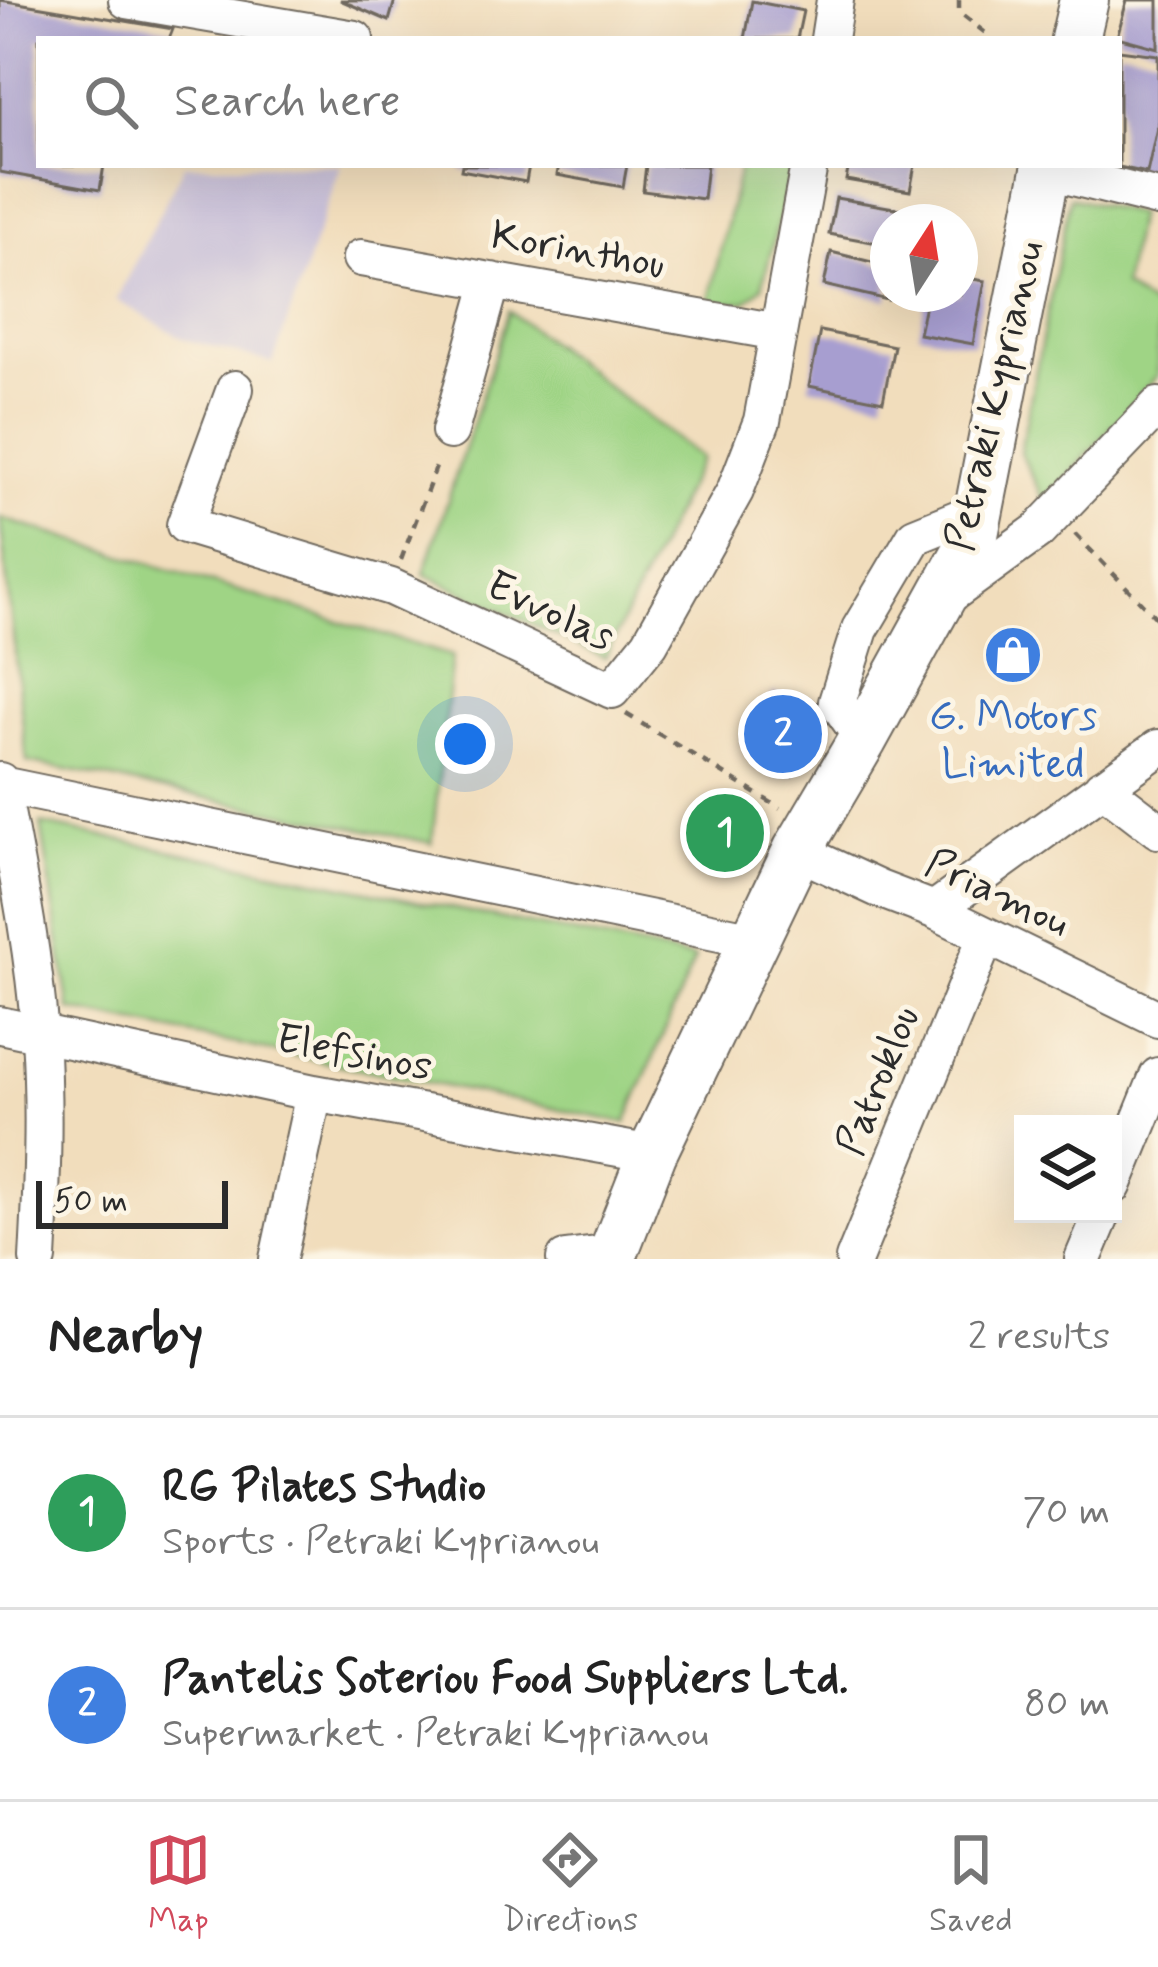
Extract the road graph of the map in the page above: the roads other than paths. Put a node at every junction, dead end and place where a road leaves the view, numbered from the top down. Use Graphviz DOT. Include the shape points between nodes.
graph roads {
  1 [pos="127,0"];
  2 [pos="836,0"];
  3 [pos="1050,0"];
  4 [pos="1084,0"];
  5 [pos="227,8"];
  6 [pos="343,36"];
  7 [pos="830,36"];
  8 [pos="1046,36"];
  9 [pos="1076,36"];
  10 [pos="808,168"];
  11 [pos="1046,168"];
  12 [pos="1050,168"];
  13 [pos="1158,198"];
  14 [pos="362,258"];
  15 [pos="491,281"];
  16 [pos="778,332"];
  17 [pos="235,389"];
  18 [pos="1158,406"];
  19 [pos="450,431"];
  20 [pos="1046,522"];
  21 [pos="976,525"];
  22 [pos="936,604"];
  23 [pos="863,739"];
  24 [pos="1158,748"];
  25 [pos="0,783"];
  26 [pos="1102,787"];
  27 [pos="1158,830"];
  28 [pos="804,839"];
  29 [pos="934,910"];
  30 [pos="986,938"];
  31 [pos="754,940"];
  32 [pos="1158,1019"];
  33 [pos="0,1025"];
  34 [pos="40,1036"];
  35 [pos="1158,1076"];
  36 [pos="314,1093"];
  37 [pos="652,1154"];
  38 [pos="1122,1164"];
  39 [pos="1098,1223"];
  40 [pos="612,1256"];
  41 [pos="38,1259"];
  42 [pos="278,1259"];
  43 [pos="566,1259"];
  44 [pos="854,1259"];
  45 [pos="1083,1259"];
  1 -- 5 [label="street"];
  2 -- 7 [label="street"];
  3 -- 8 [label="main road"];
  4 -- 9 [label="main road"];
  5 -- 6 [label="street"];
  10 -- 16 [label="street, EvvoIas"];
  11 -- 21 [label="main road, Petraki Kyprianou"];
  12 -- 13 [label="street"];
  14 -- 15 [label="street, Korinthou"];
  15 -- 16 [label="street, Korinthou"];
  15 -- 19 [label="street"];
  16 -- 17 [label="street, EvvoIas" via="762,421 734,490 650,643 612,691 391,587 185,525"];
  18 -- 20 [label="street"];
  20 -- 21 [label="street"];
  20 -- 22 [label="street"];
  21 -- 22 [label="main road, Petraki Kyprianou"];
  21 -- 23 [label="street" via="915,536 860,629 837,702"];
  22 -- 23 [label="main road, Petraki Kyprianou"];
  23 -- 28 [label="main road, Petraki Kyprianou"];
  24 -- 26 [label="street"];
  25 -- 31 [label="street"];
  25 -- 34 [label="street"];
  26 -- 27 [label="street"];
  26 -- 29 [label="street"];
  28 -- 29 [label="street, Priamou" via="879,889"];
  28 -- 31 [label="main road, Petraki Kyprianou"];
  29 -- 30 [label="street, Priamou"];
  30 -- 32 [label="street, Priamou"];
  30 -- 44 [label="street, Patroklou"];
  31 -- 37 [label="main road, Petraki Kyprianou"];
  33 -- 34 [label="street, Elefsinos"];
  34 -- 36 [label="street, Elefsinos"];
  34 -- 41 [label="street"];
  35 -- 38 [label="street"];
  36 -- 37 [label="street, Elefsinos"];
  36 -- 42 [label="street"];
  37 -- 40 [label="main road, Petraki Kyprianou"];
  39 -- 45 [label="street"];
  40 -- 43 [label="street"];
}
